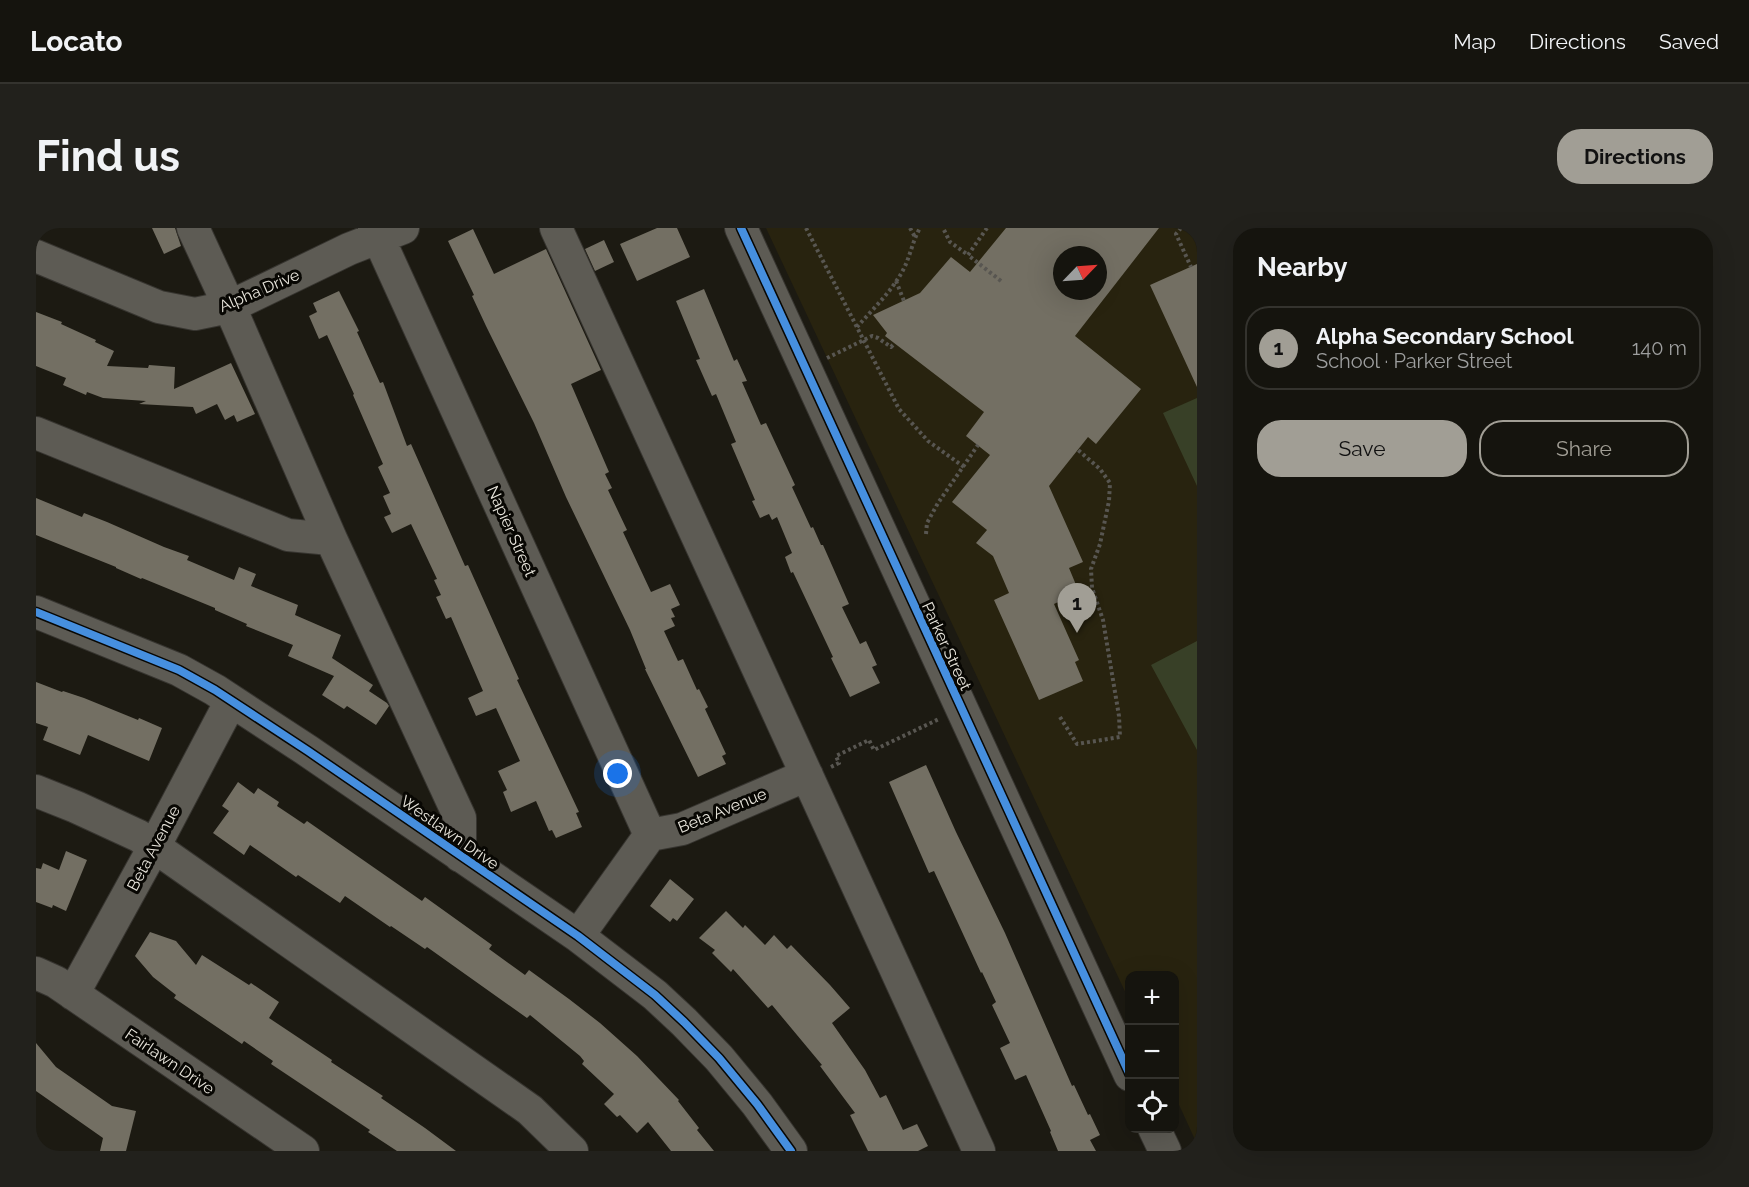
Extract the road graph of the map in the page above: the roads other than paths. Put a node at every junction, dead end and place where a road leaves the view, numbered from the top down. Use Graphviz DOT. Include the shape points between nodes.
graph roads {
  1 [pos="193,228"];
  2 [pos="556,228"];
  3 [pos="741,228"];
  4 [pos="385,231"];
  5 [pos="36,256"];
  6 [pos="229,307"];
  7 [pos="36,433"];
  8 [pos="331,538"];
  9 [pos="36,612"];
  10 [pos="231,701"];
  11 [pos="818,771"];
  12 [pos="36,791"];
  13 [pos="650,835"];
  14 [pos="154,847"];
  15 [pos="460,856"];
  16 [pos="578,936"];
  17 [pos="36,973"];
  18 [pos="73,994"];
  19 [pos="1125,1064"];
  20 [pos="1156,1133"];
  21 [pos="303,1151"];
  22 [pos="572,1151"];
  23 [pos="791,1151"];
  24 [pos="979,1151"];
  25 [pos="1165,1151"];
  1 -- 6 [label="street"];
  2 -- 11 [label="street"];
  3 -- 19 [label="street, Parker Street"];
  4 -- 6 [label="street, Alpha Drive"];
  4 -- 13 [label="street, Napier Street"];
  5 -- 6 [label="street, Alpha Drive" via="159,307 195,314"];
  6 -- 8 [label="street"];
  7 -- 8 [label="street" via="288,535"];
  8 -- 15 [label="street" via="460,818"];
  9 -- 10 [label="street, Westlawn Drive" via="179,670"];
  10 -- 14 [label="street, Beta Avenue"];
  10 -- 15 [label="street, Westlawn Drive"];
  11 -- 13 [label="street, Beta Avenue" via="682,829"];
  11 -- 24 [label="street"];
  12 -- 14 [label="street" via="130,832"];
  13 -- 16 [label="street"];
  14 -- 18 [label="street, Beta Avenue"];
  14 -- 22 [label="street" via="530,1110"];
  15 -- 16 [label="street, Westlawn Drive"];
  16 -- 23 [label="street, Westlawn Drive" via="684,1022 751,1096"];
  17 -- 18 [label="street, Fairlawn Drive"];
  18 -- 21 [label="street, Fairlawn Drive"];
  20 -- 25 [label="street"];
}
